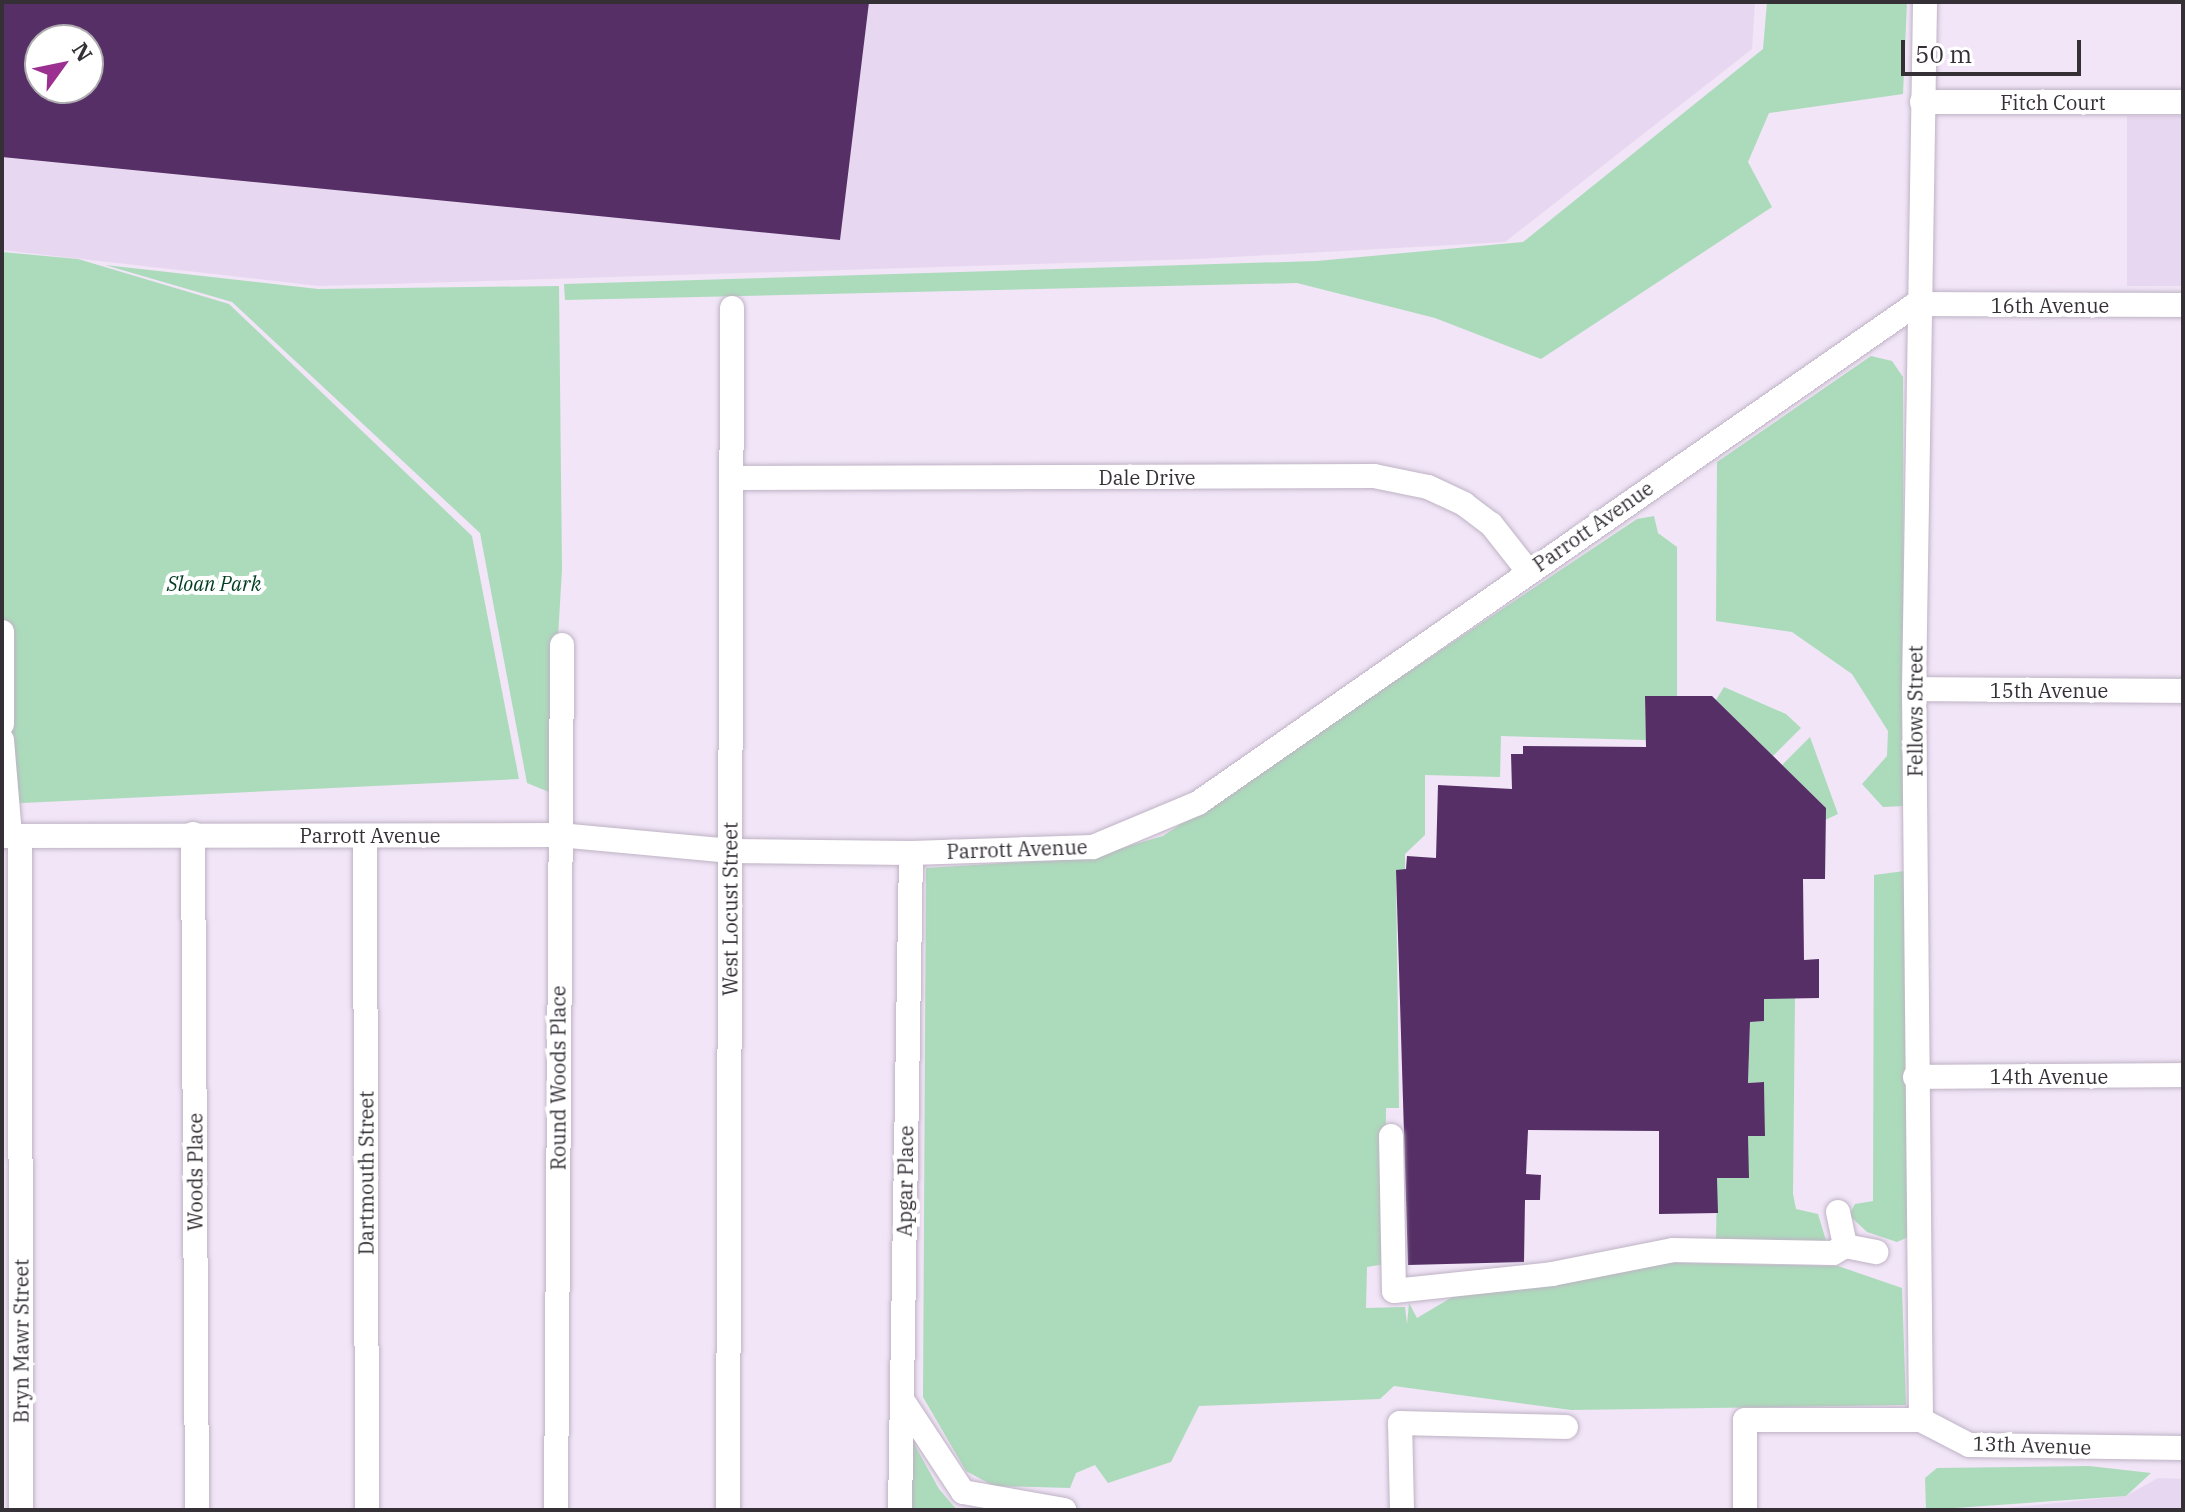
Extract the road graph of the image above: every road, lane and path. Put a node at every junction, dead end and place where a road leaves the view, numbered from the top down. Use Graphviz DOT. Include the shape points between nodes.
graph roads {
  1 [pos="1925,2"];
  2 [pos="1922,102"];
  3 [pos="2183,102"];
  4 [pos="1916,304"];
  5 [pos="2183,305"];
  6 [pos="732,308"];
  7 [pos="732,478"];
  8 [pos="1528,571"];
  9 [pos="2,632"];
  10 [pos="562,645"];
  11 [pos="1914,689"];
  12 [pos="2183,691"];
  13 [pos="2,724"];
  14 [pos="2,740"];
  15 [pos="193,834"];
  16 [pos="559,835"];
  17 [pos="11,836"];
  18 [pos="365,836"];
  19 [pos="731,851"];
  20 [pos="911,853"];
  21 [pos="2183,1075"];
  22 [pos="1915,1077"];
  23 [pos="1391,1136"];
  24 [pos="1838,1212"];
  25 [pos="1845,1246"];
  26 [pos="1876,1252"];
  27 [pos="902,1399"];
  28 [pos="1921,1420"];
  29 [pos="1566,1427"];
  30 [pos="2183,1448"];
  31 [pos="21,1510"];
  32 [pos="197,1510"];
  33 [pos="367,1510"];
  34 [pos="556,1510"];
  35 [pos="728,1510"];
  36 [pos="900,1510"];
  37 [pos="1064,1510"];
  38 [pos="1402,1510"];
  39 [pos="1745,1510"];
  1 -- 2 [label="street, Fellows Street"];
  2 -- 3 [label="street, Fitch Court"];
  2 -- 4 [label="street, Fellows Street"];
  4 -- 5 [label="street, 16th Avenue"];
  4 -- 8 [label="street, Parrott Avenue"];
  4 -- 11 [label="street, Fellows Street"];
  6 -- 7 [label="street, West Locust Street"];
  7 -- 8 [label="street, Dale Drive" via="1374,476 1428,487 1464,504 1491,524"];
  7 -- 19 [label="street, West Locust Street"];
  8 -- 20 [label="street, Parrott Avenue" via="1198,803 1137,834 1093,847"];
  9 -- 13 [label="street"];
  10 -- 16 [label="street, Round Woods Place"];
  11 -- 12 [label="street, 15th Avenue"];
  11 -- 22 [label="street, Fellows Street"];
  14 -- 17 [label="street, Bryn Mawr Street"];
  15 -- 17 [label="street, Parrott Avenue"];
  15 -- 18 [label="street, Parrott Avenue"];
  15 -- 32 [label="street, Woods Place"];
  16 -- 18 [label="street, Parrott Avenue"];
  16 -- 19 [label="street, Parrott Avenue"];
  16 -- 34 [label="street, Round Woods Place"];
  17 -- 31 [label="street, Bryn Mawr Street"];
  18 -- 33 [label="street, Dartmouth Street"];
  19 -- 20 [label="street, Parrott Avenue"];
  19 -- 35 [label="street, West Locust Street"];
  20 -- 27 [label="street, Apgar Place"];
  21 -- 22 [label="street, 14th Avenue"];
  22 -- 28 [label="street, Fellows Street"];
  23 -- 25 [label="street" via="1394,1291 1552,1274 1673,1250 1833,1253"];
  24 -- 25 [label="street"];
  25 -- 26 [label="street"];
  27 -- 36 [label="street, Apgar Place"];
  27 -- 37 [label="street" via="963,1492"];
  28 -- 30 [label="street, 13th Avenue" via="1969,1445"];
  28 -- 39 [label="street, 13th Avenue" via="1745,1420"];
  29 -- 38 [label="street" via="1400,1423"];
}
